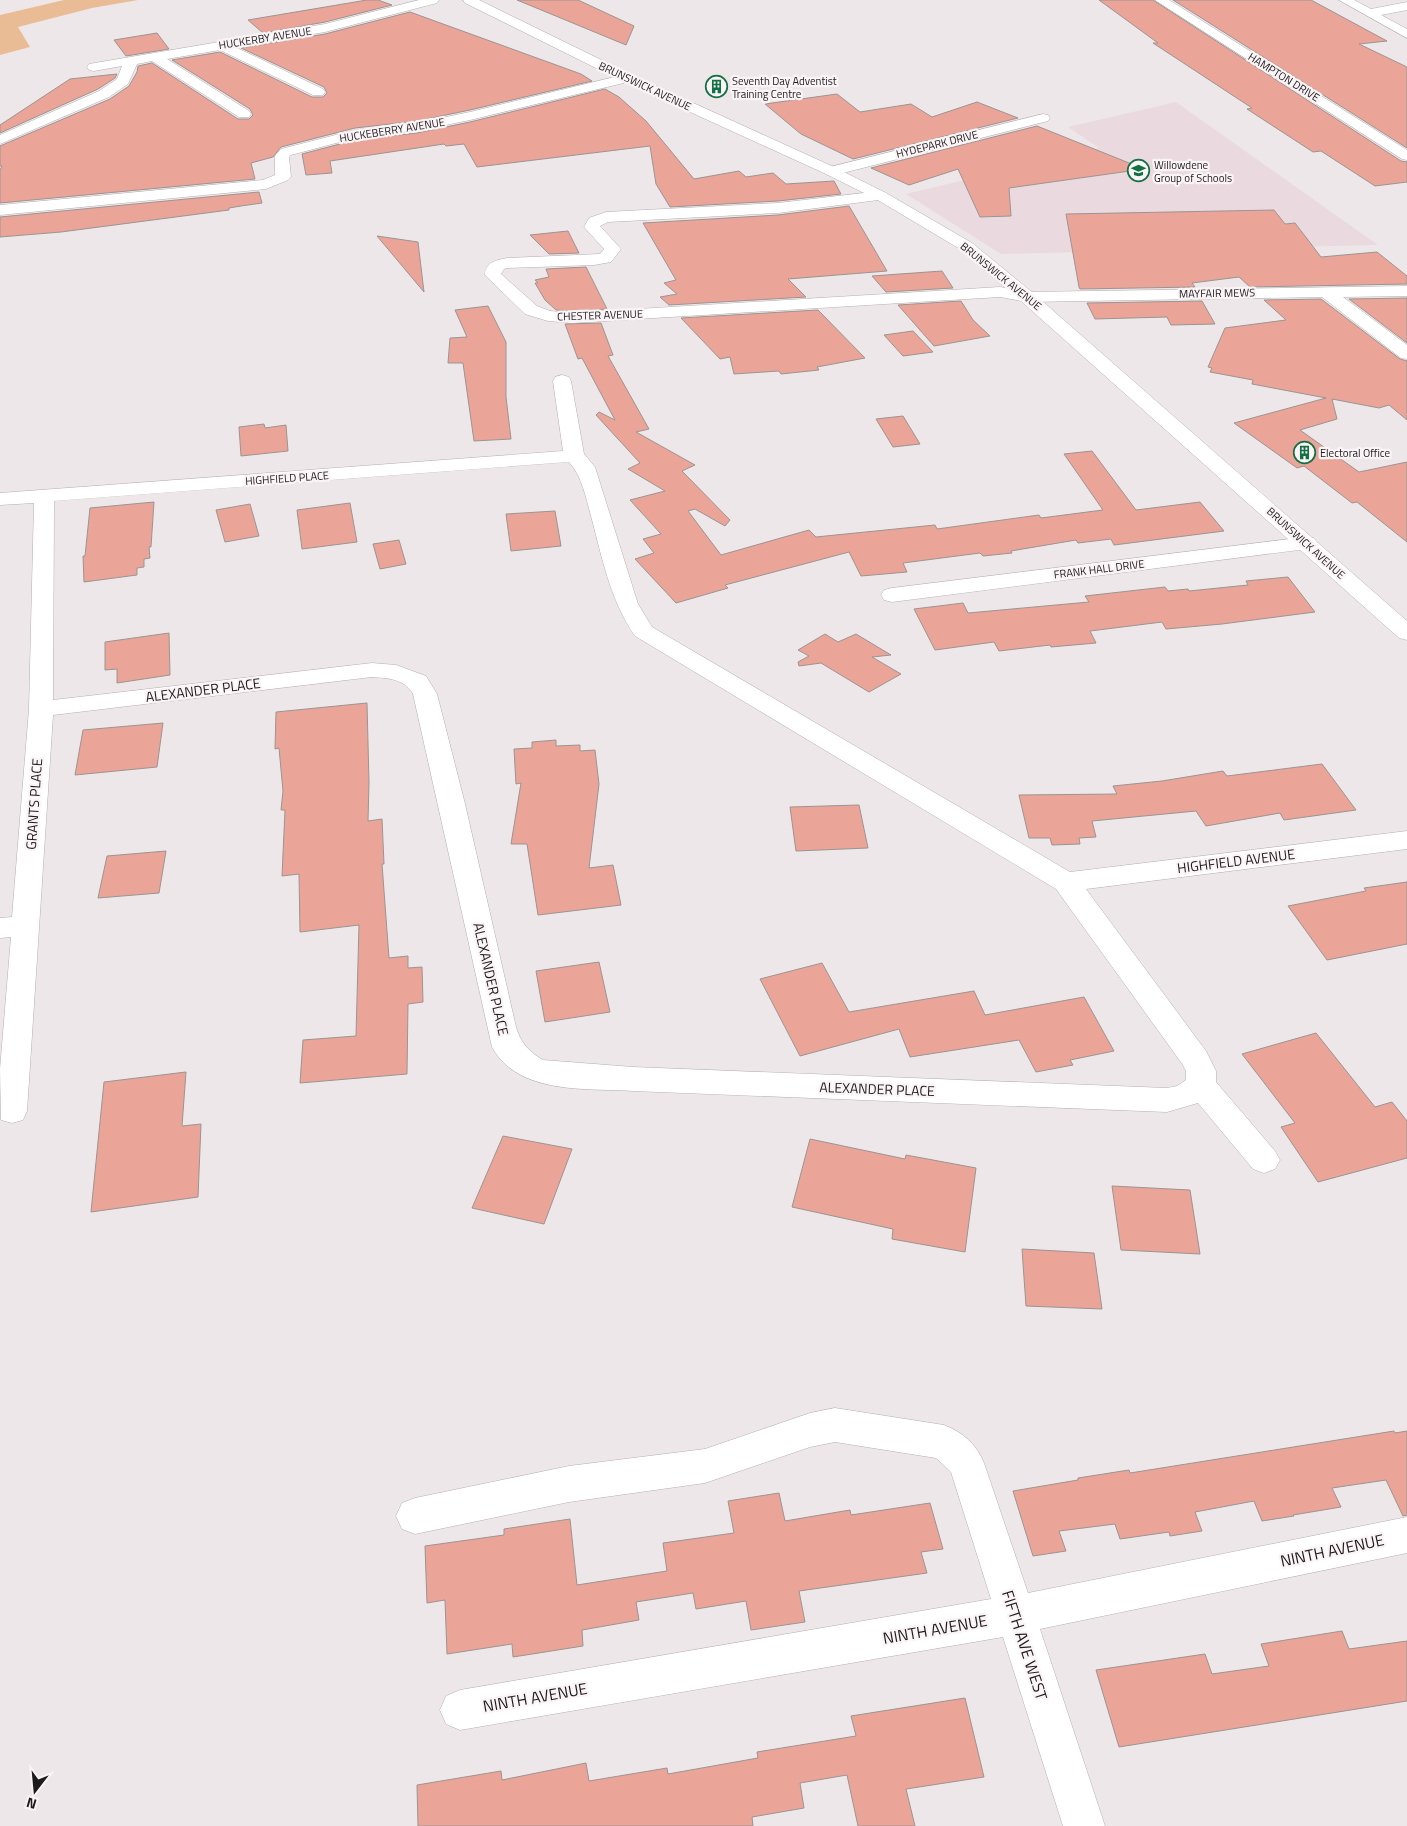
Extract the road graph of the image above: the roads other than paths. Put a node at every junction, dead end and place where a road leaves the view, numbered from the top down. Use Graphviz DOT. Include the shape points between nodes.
graph roads {
  1 [pos="433,0"];
  2 [pos="469,0"];
  3 [pos="1161,0"];
  4 [pos="1344,0"];
  5 [pos="1407,6"];
  6 [pos="1369,13"];
  7 [pos="1407,34"];
  8 [pos="220,45"];
  9 [pos="155,57"];
  10 [pos="131,61"];
  11 [pos="94,67"];
  12 [pos="627,78"];
  13 [pos="318,92"];
  14 [pos="244,114"];
  15 [pos="1043,118"];
  16 [pos="0,140"];
  17 [pos="1407,156"];
  18 [pos="831,171"];
  19 [pos="881,196"];
  20 [pos="0,210"];
  21 [pos="1324,291"];
  22 [pos="1407,291"];
  23 [pos="1027,297"];
  24 [pos="1407,354"];
  25 [pos="562,381"];
  26 [pos="574,456"];
  27 [pos="44,496"];
  28 [pos="0,499"];
  29 [pos="1306,543"];
  30 [pos="892,595"];
  31 [pos="1407,633"];
  32 [pos="41,709"];
  33 [pos="1407,840"];
  34 [pos="1066,882"];
  35 [pos="13,927"];
  36 [pos="1201,1084"];
  37 [pos="12,1111"];
  38 [pos="1264,1160"];
  39 [pos="415,1516"];
  40 [pos="1407,1535"];
  41 [pos="1015,1615"];
  42 [pos="460,1710"];
  43 [pos="1084,1826"];
  1 -- 8 [label="street, HUCKERBY AVENUE" via="325,28"];
  2 -- 12 [label="street, BRUNSWICK AVENUE"];
  3 -- 17 [label="street, HAMPTON DRIVE"];
  4 -- 6 [label="street"];
  5 -- 6 [label="street"];
  6 -- 7 [label="street"];
  8 -- 9 [label="street, HUCKERBY AVENUE"];
  8 -- 13 [label="street"];
  9 -- 10 [label="street, HUCKERBY AVENUE"];
  9 -- 14 [label="street"];
  10 -- 11 [label="street, HUCKERBY AVENUE"];
  10 -- 16 [label="street" via="123,81 104,94"];
  12 -- 18 [label="street, BRUNSWICK AVENUE"];
  12 -- 20 [label="street, HUCKEBERRY AVENUE" via="470,116 417,127 355,134 286,152 282,156 283,176 266,184"];
  15 -- 18 [label="street, HYDEPARK DRIVE"];
  18 -- 19 [label="street, BRUNSWICK AVENUE"];
  19 -- 23 [label="street, BRUNSWICK AVENUE" via="966,246"];
  19 -- 23 [label="street, CHESTER AVENUE" via="827,204 606,217 594,221 592,227 613,249 605,258 507,263 498,265 493,274 531,310 548,316 572,318 1000,292"];
  21 -- 22 [label="street, MAYFAIR MEWS"];
  21 -- 23 [label="street, MAYFAIR MEWS"];
  21 -- 24 [label="street"];
  23 -- 29 [label="street, BRUNSWICK AVENUE"];
  25 -- 26 [label="street"];
  26 -- 27 [label="street, HIGHFIELD PLACE"];
  26 -- 34 [label="street" via="584,467 593,488 627,604 644,631"];
  27 -- 28 [label="street, HIGHFIELD PLACE"];
  27 -- 32 [label="street, GRANTS PLACE"];
  29 -- 30 [label="street, FRANK HALL DRIVE"];
  29 -- 31 [label="street, BRUNSWICK AVENUE"];
  32 -- 35 [label="street, GRANTS PLACE"];
  32 -- 36 [label="street, ALEXANDER PLACE" via="372,670 396,672 418,681 425,694 452,804 507,1047 536,1070 633,1079 1167,1100 1185,1096"];
  33 -- 34 [label="street, HIGHFIELD AVENUE"];
  34 -- 36 [label="street" via="1195,1059 1201,1072"];
  35 -- 37 [label="street, GRANTS PLACE"];
  36 -- 38 [label="street"];
  39 -- 41 [label="street, FIFTH AVE WEST" via="562,1486 705,1466 810,1430 835,1425 944,1442 966,1463"];
  40 -- 41 [label="street, NINTH AVENUE"];
  41 -- 42 [label="street, NINTH AVENUE"];
  41 -- 43 [label="street, FIFTH AVE WEST"];
}
